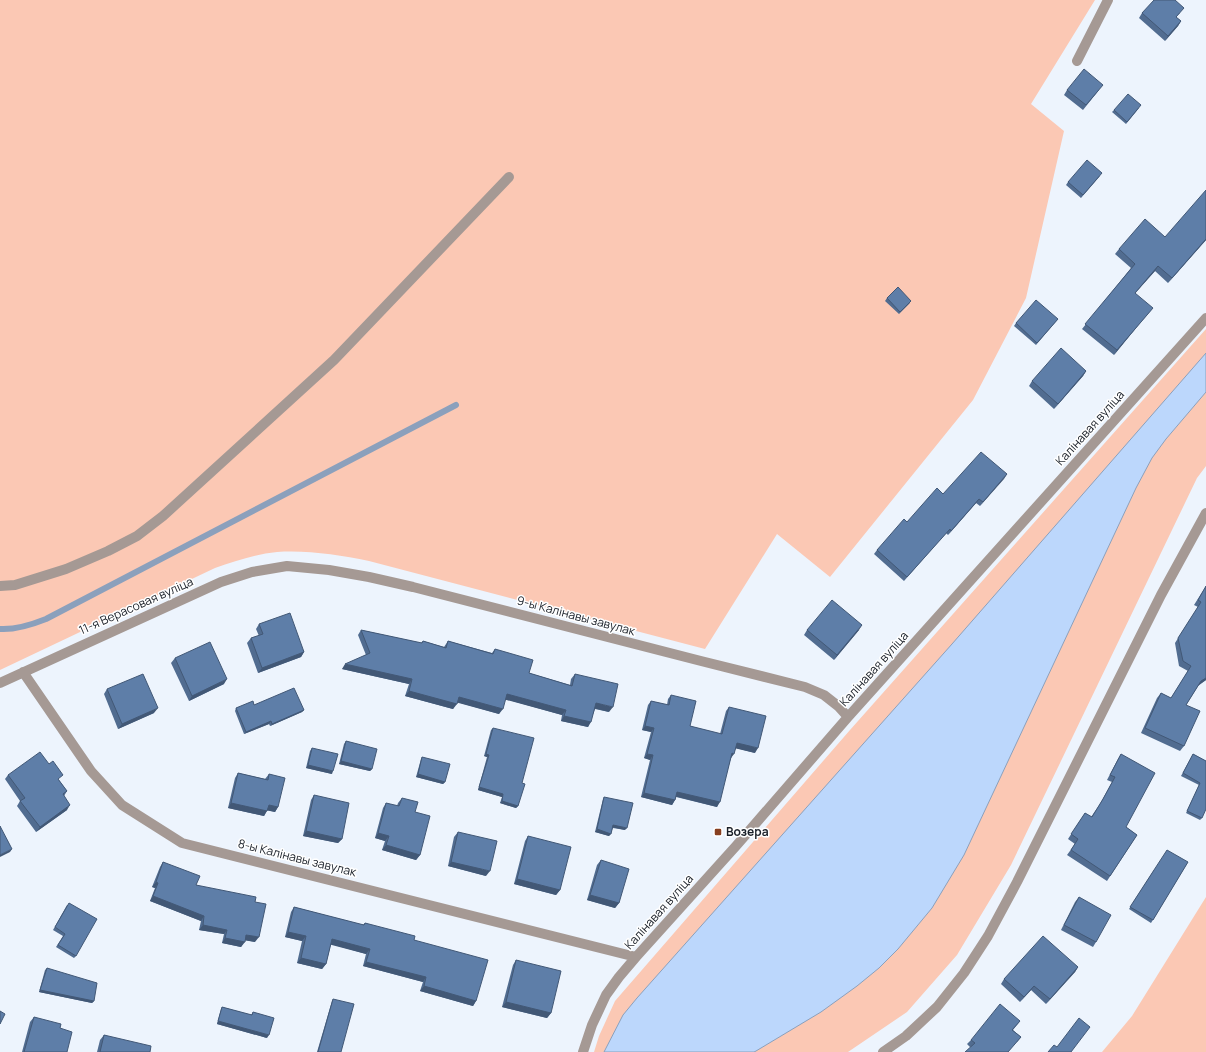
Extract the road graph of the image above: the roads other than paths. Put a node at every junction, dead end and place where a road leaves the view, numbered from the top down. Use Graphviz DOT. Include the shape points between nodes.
graph roads {
  1 [pos="1108,0"];
  2 [pos="1078,61"];
  3 [pos="509,177"];
  4 [pos="1206,318"];
  5 [pos="1206,513"];
  6 [pos="287,566"];
  7 [pos="0,586"];
  8 [pos="23,672"];
  9 [pos="0,683"];
  10 [pos="848,717"];
  11 [pos="636,957"];
  12 [pos="583,1052"];
  13 [pos="883,1052"];
  1 -- 2 [label="street"];
  3 -- 7 [label="street" via="334,360 163,516 137,536 66,570 15,585"];
  4 -- 10 [label="street, Калінавая вуліца"];
  5 -- 13 [label="street" via="1161,595 1018,882 988,936 964,973 937,1007 906,1036"];
  6 -- 8 [label="street, 11-я Верасовая вуліца" via="252,572 221,582"];
  6 -- 10 [label="street, 9-ы Калінавы завулак" via="329,570 413,587 787,682 824,695"];
  8 -- 9 [label="street, 11-я Верасовая вуліца"];
  8 -- 11 [label="street, 8-ы Калінавы завулак" via="91,771 122,805 182,843"];
  10 -- 11 [label="street, Калінавая вуліца"];
  11 -- 12 [label="street, Калінавая вуліца" via="606,995"];
}
